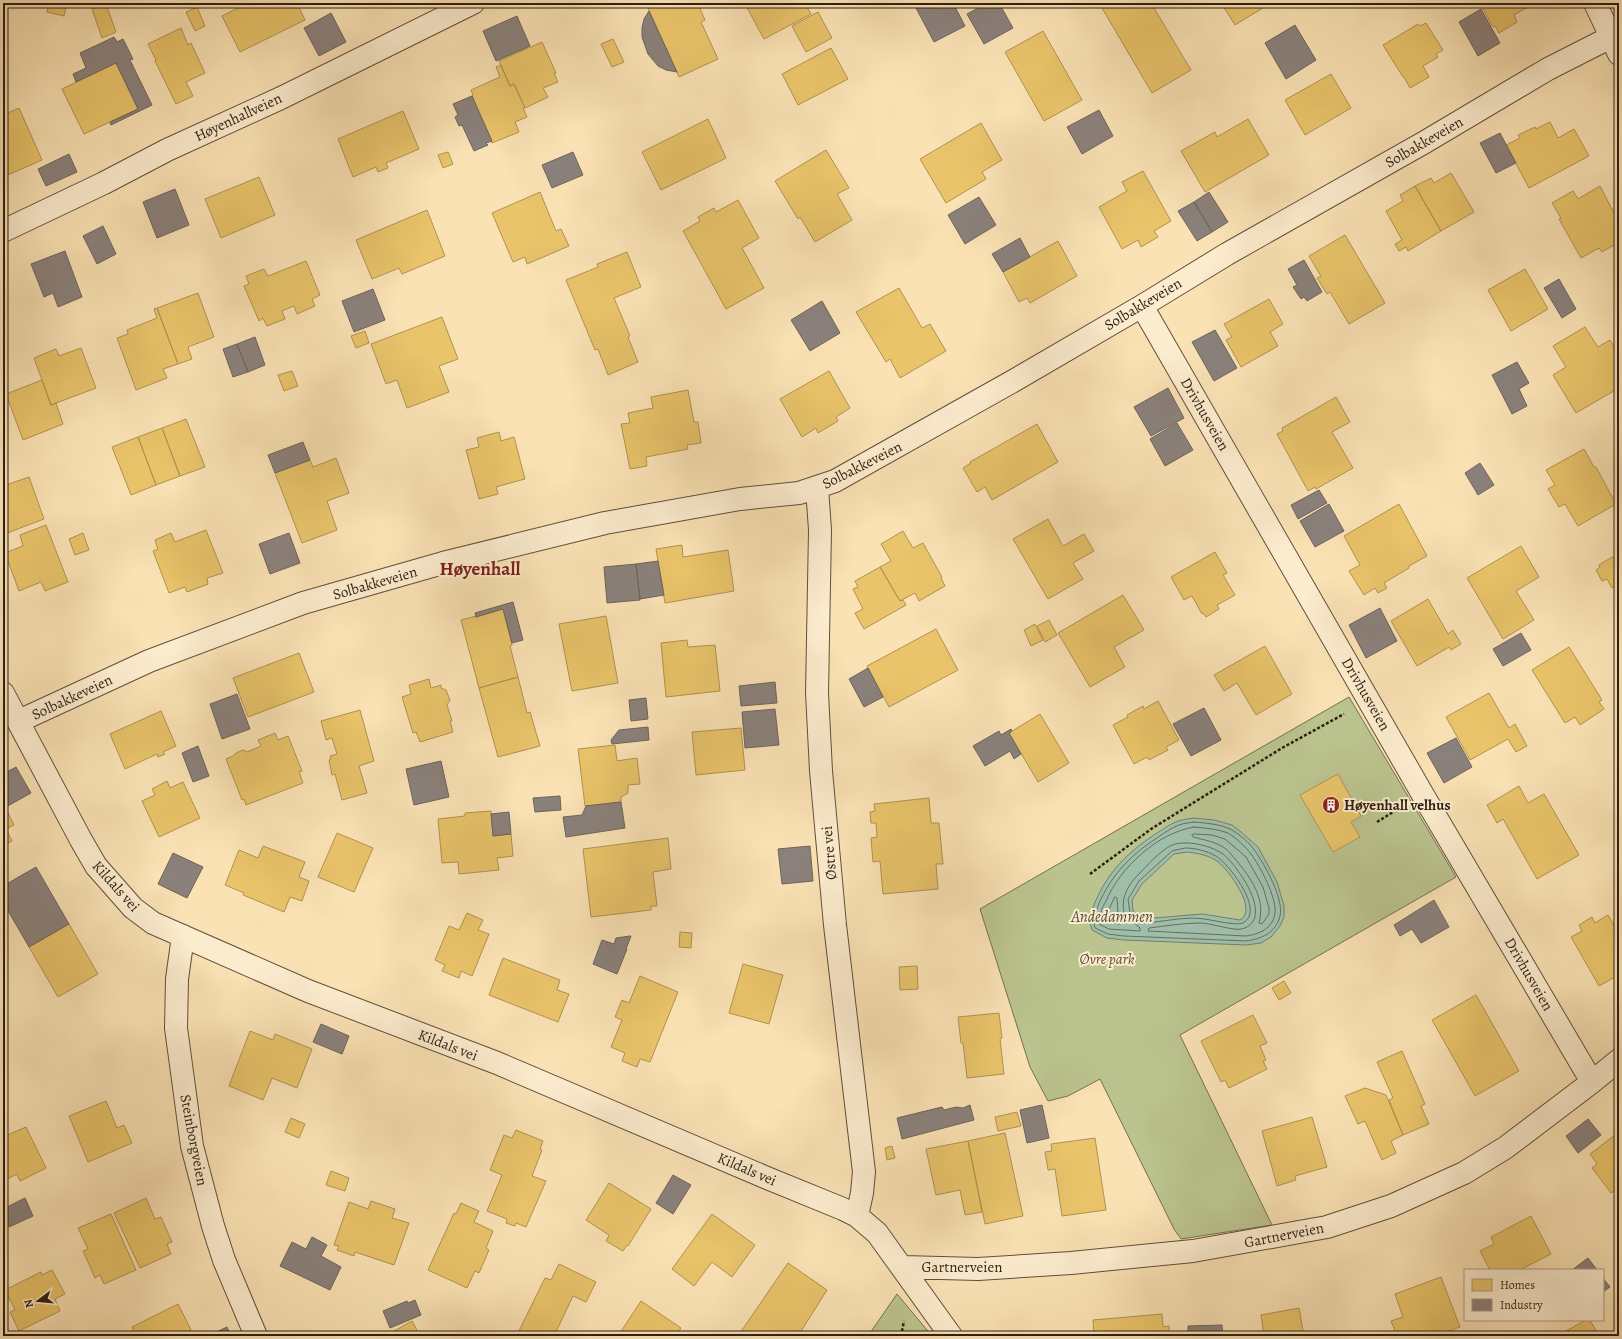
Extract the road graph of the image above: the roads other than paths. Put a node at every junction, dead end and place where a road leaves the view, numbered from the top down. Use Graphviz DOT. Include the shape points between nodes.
graph roads {
  1 [pos="473,3"];
  2 [pos="1595,3"];
  3 [pos="1615,45"];
  4 [pos="3,231"];
  5 [pos="1142,306"];
  6 [pos="817,488"];
  7 [pos="3,693"];
  8 [pos="18,721"];
  9 [pos="183,936"];
  10 [pos="1619,1060"];
  11 [pos="1592,1082"];
  12 [pos="857,1216"];
  13 [pos="903,1267"];
  14 [pos="256,1336"];
  15 [pos="951,1336"];
  1 -- 4 [label="street, Høyenhallveien"];
  2 -- 3 [label="street"];
  3 -- 5 [label="street, Solbakkeveien" via="1548,69 1425,142 1226,254"];
  5 -- 6 [label="street, Solbakkeveien" via="916,436 835,481"];
  5 -- 11 [label="street, Drivhusveien" via="1423,795"];
  6 -- 8 [label="street, Solbakkeveien" via="800,493 740,499 605,523 444,563 303,603 149,661"];
  6 -- 12 [label="street, Østre vei" via="820,530 817,693 821,771 835,925 864,1172"];
  7 -- 8 [label="street, Kildals vei"];
  8 -- 9 [label="street, Kildals vei" via="96,866 133,908 153,923"];
  9 -- 12 [label="street, Kildals vei" via="308,991 542,1082"];
  9 -- 14 [label="street, Steinborgveien" via="177,979 176,1028 192,1146 224,1260"];
  10 -- 11 [label="street, Gartnerveien"];
  11 -- 13 [label="street, Gartnerveien" via="1505,1148 1464,1173 1391,1206 1327,1227 1193,1251 1078,1262 978,1270"];
  12 -- 13 [label="street, Kildals vei" via="877,1233"];
  13 -- 15 [label="street, Kildals vei"];
}
